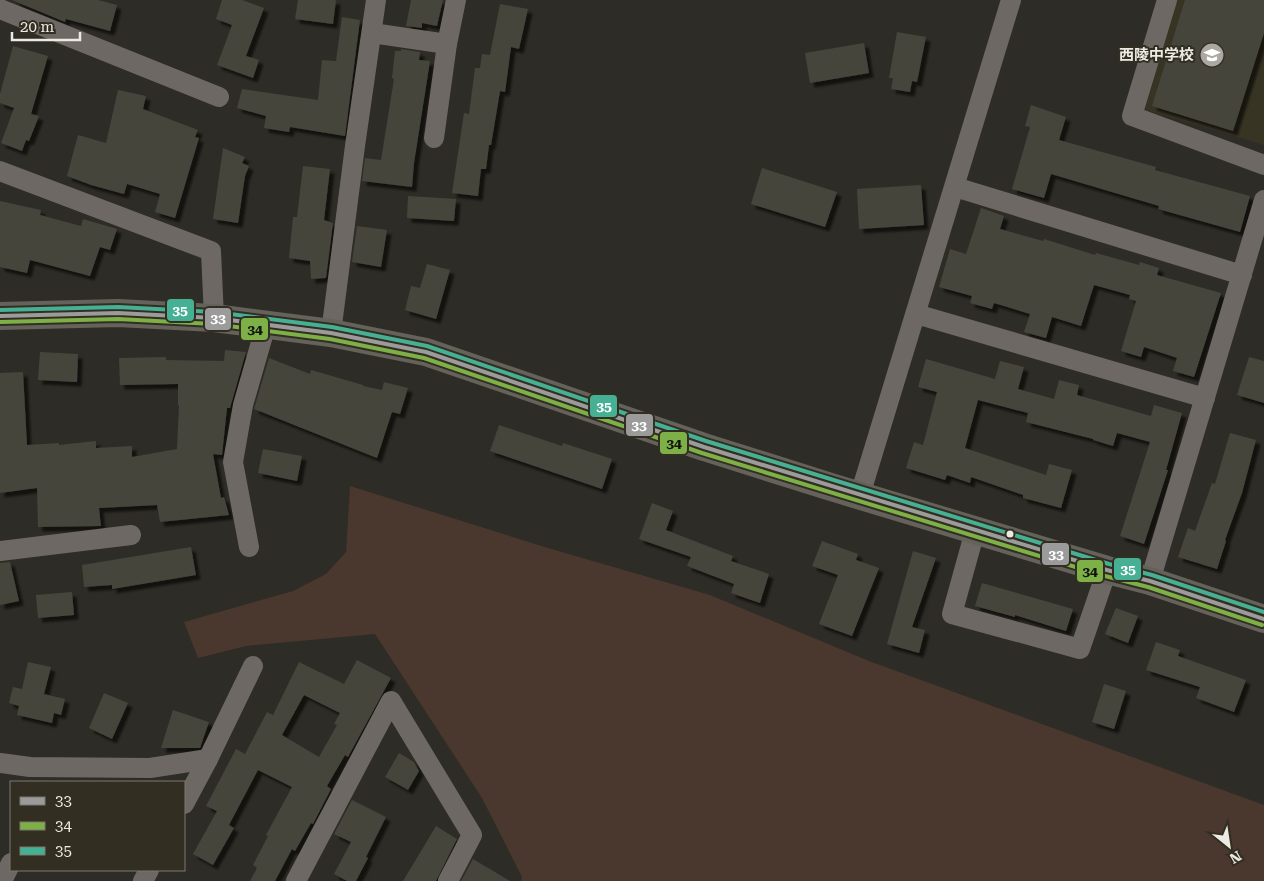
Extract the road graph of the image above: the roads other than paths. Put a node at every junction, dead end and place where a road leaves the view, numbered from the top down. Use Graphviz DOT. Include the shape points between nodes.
graph roads {
  1 [pos="376,0"];
  2 [pos="456,0"];
  3 [pos="1011,0"];
  4 [pos="1167,0"];
  5 [pos="0,9"];
  6 [pos="372,33"];
  7 [pos="447,44"];
  8 [pos="219,97"];
  9 [pos="434,138"];
  10 [pos="1264,165"];
  11 [pos="0,170"];
  12 [pos="955,187"];
  13 [pos="1264,200"];
  14 [pos="1242,275"];
  15 [pos="916,314"];
  16 [pos="0,316"];
  17 [pos="214,318"];
  18 [pos="266,325"];
  19 [pos="331,333"];
  20 [pos="1205,398"];
  21 [pos="860,495"];
  22 [pos="975,532"];
  23 [pos="131,535"];
  24 [pos="250,547"];
  25 [pos="0,552"];
  26 [pos="1107,570"];
  27 [pos="1150,581"];
  28 [pos="1264,619"];
  29 [pos="253,666"];
  30 [pos="208,758"];
  31 [pos="0,763"];
  32 [pos="56,775"];
  33 [pos="185,802"];
  34 [pos="10,865"];
  35 [pos="2,881"];
  36 [pos="296,881"];
  37 [pos="448,881"];
  1 -- 6 [label="street"];
  2 -- 7 [label="street"];
  3 -- 12 [label="street"];
  4 -- 10 [label="street" via="1132,116"];
  5 -- 8 [label="street"];
  6 -- 7 [label="street"];
  6 -- 19 [label="street"];
  7 -- 9 [label="street"];
  11 -- 17 [label="street" via="211,251"];
  12 -- 14 [label="street"];
  12 -- 15 [label="street"];
  13 -- 14 [label="street"];
  14 -- 20 [label="street"];
  15 -- 20 [label="street"];
  15 -- 21 [label="street"];
  16 -- 17 [label="main road" via="118,313"];
  17 -- 18 [label="main road"];
  18 -- 19 [label="main road"];
  18 -- 24 [label="street" via="243,405 233,462"];
  19 -- 21 [label="main road" via="426,352"];
  20 -- 27 [label="street"];
  21 -- 22 [label="main road"];
  22 -- 26 [label="main road"];
  22 -- 26 [label="street" via="952,614 1080,649"];
  23 -- 25 [label="street"];
  26 -- 27 [label="main road"];
  27 -- 28 [label="main road"];
  29 -- 30 [label="street"];
  30 -- 32 [label="street" via="150,768"];
  30 -- 33 [label="street"];
  31 -- 32 [label="street"];
  34 -- 35 [label="street"];
  36 -- 37 [label="street" via="391,701 472,835"];
}
